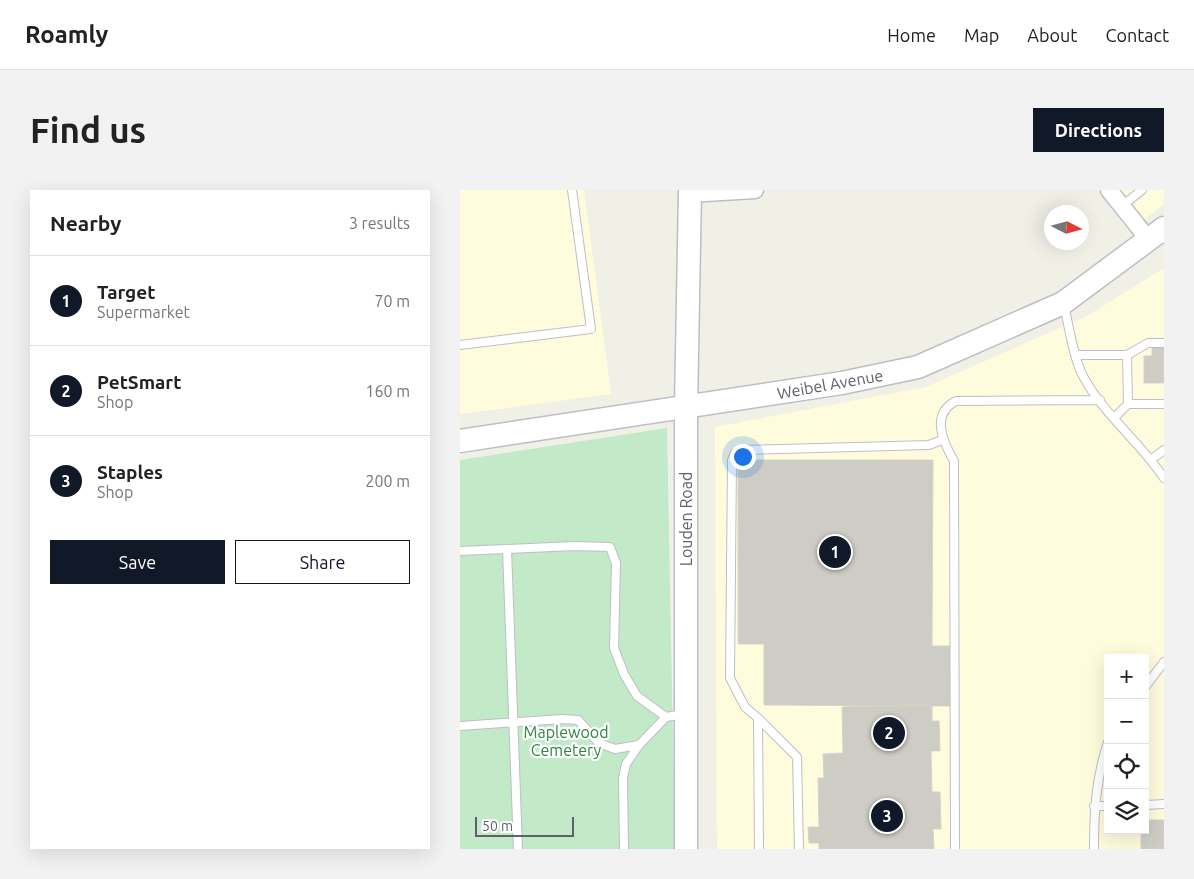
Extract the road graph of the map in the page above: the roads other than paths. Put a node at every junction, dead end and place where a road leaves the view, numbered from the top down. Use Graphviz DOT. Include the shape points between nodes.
graph roads {
  1 [pos="572,190"];
  2 [pos="755,190"];
  3 [pos="1109,190"];
  4 [pos="1142,190"];
  5 [pos="689,192"];
  6 [pos="1122,206"];
  7 [pos="1157,234"];
  8 [pos="1063,303"];
  9 [pos="1164,343"];
  10 [pos="460,345"];
  11 [pos="1077,355"];
  12 [pos="1127,355"];
  13 [pos="1100,400"];
  14 [pos="1128,404"];
  15 [pos="1164,404"];
  16 [pos="686,408"];
  17 [pos="1115,417"];
  18 [pos="942,440"];
  19 [pos="460,441"];
  20 [pos="1164,450"];
  21 [pos="1152,459"];
  22 [pos="1164,478"];
  23 [pos="507,549"];
  24 [pos="460,551"];
  25 [pos="1164,662"];
  26 [pos="1149,682"];
  27 [pos="676,715"];
  28 [pos="758,718"];
  29 [pos="512,722"];
  30 [pos="460,726"];
  31 [pos="1107,744"];
  32 [pos="639,745"];
  33 [pos="1164,804"];
  34 [pos="1149,805"];
  35 [pos="1094,806"];
  36 [pos="1104,806"];
  37 [pos="518,849"];
  38 [pos="624,849"];
  39 [pos="686,849"];
  40 [pos="759,849"];
  41 [pos="799,849"];
  42 [pos="955,849"];
  43 [pos="1094,849"];
  1 -- 10 [label="lane" via="591,329"];
  2 -- 5 [label="street"];
  3 -- 6 [label="street"];
  4 -- 6 [label="lane"];
  5 -- 16 [label="street, Louden Road"];
  6 -- 7 [label="street"];
  7 -- 8 [label="street, Weibel Avenue"];
  8 -- 11 [label="lane"];
  8 -- 16 [label="street, Weibel Avenue" via="918,367 842,383"];
  9 -- 12 [label="lane" via="1148,343"];
  11 -- 12 [label="lane"];
  11 -- 13 [label="lane" via="1083,375"];
  12 -- 14 [label="lane"];
  13 -- 17 [label="lane"];
  13 -- 18 [label="lane" via="956,401 946,406 942,416"];
  14 -- 15 [label="lane"];
  14 -- 17 [label="lane"];
  16 -- 19 [label="street, Weibel Avenue"];
  16 -- 27 [label="street, Louden Road"];
  17 -- 21 [label="lane"];
  18 -- 28 [label="lane" via="929,445 740,450 735,453 732,460 730,678 745,707"];
  18 -- 42 [label="lane" via="954,462"];
  20 -- 21 [label="lane"];
  21 -- 22 [label="lane"];
  23 -- 24 [label="lane"];
  23 -- 27 [label="lane" via="610,547 616,563 614,648 624,674 637,696"];
  23 -- 29 [label="lane"];
  25 -- 26 [label="lane"];
  27 -- 32 [label="lane"];
  27 -- 39 [label="street, Louden Road"];
  28 -- 40 [label="lane"];
  28 -- 41 [label="lane" via="797,756"];
  29 -- 30 [label="lane"];
  29 -- 32 [label="lane" via="578,720 599,742 615,749"];
  29 -- 37 [label="lane"];
  31 -- 35 [label="lane" via="1098,771"];
  32 -- 38 [label="lane" via="626,764 622,778"];
  33 -- 34 [label="lane"];
  35 -- 36 [label="lane"];
  35 -- 43 [label="lane"];
}
